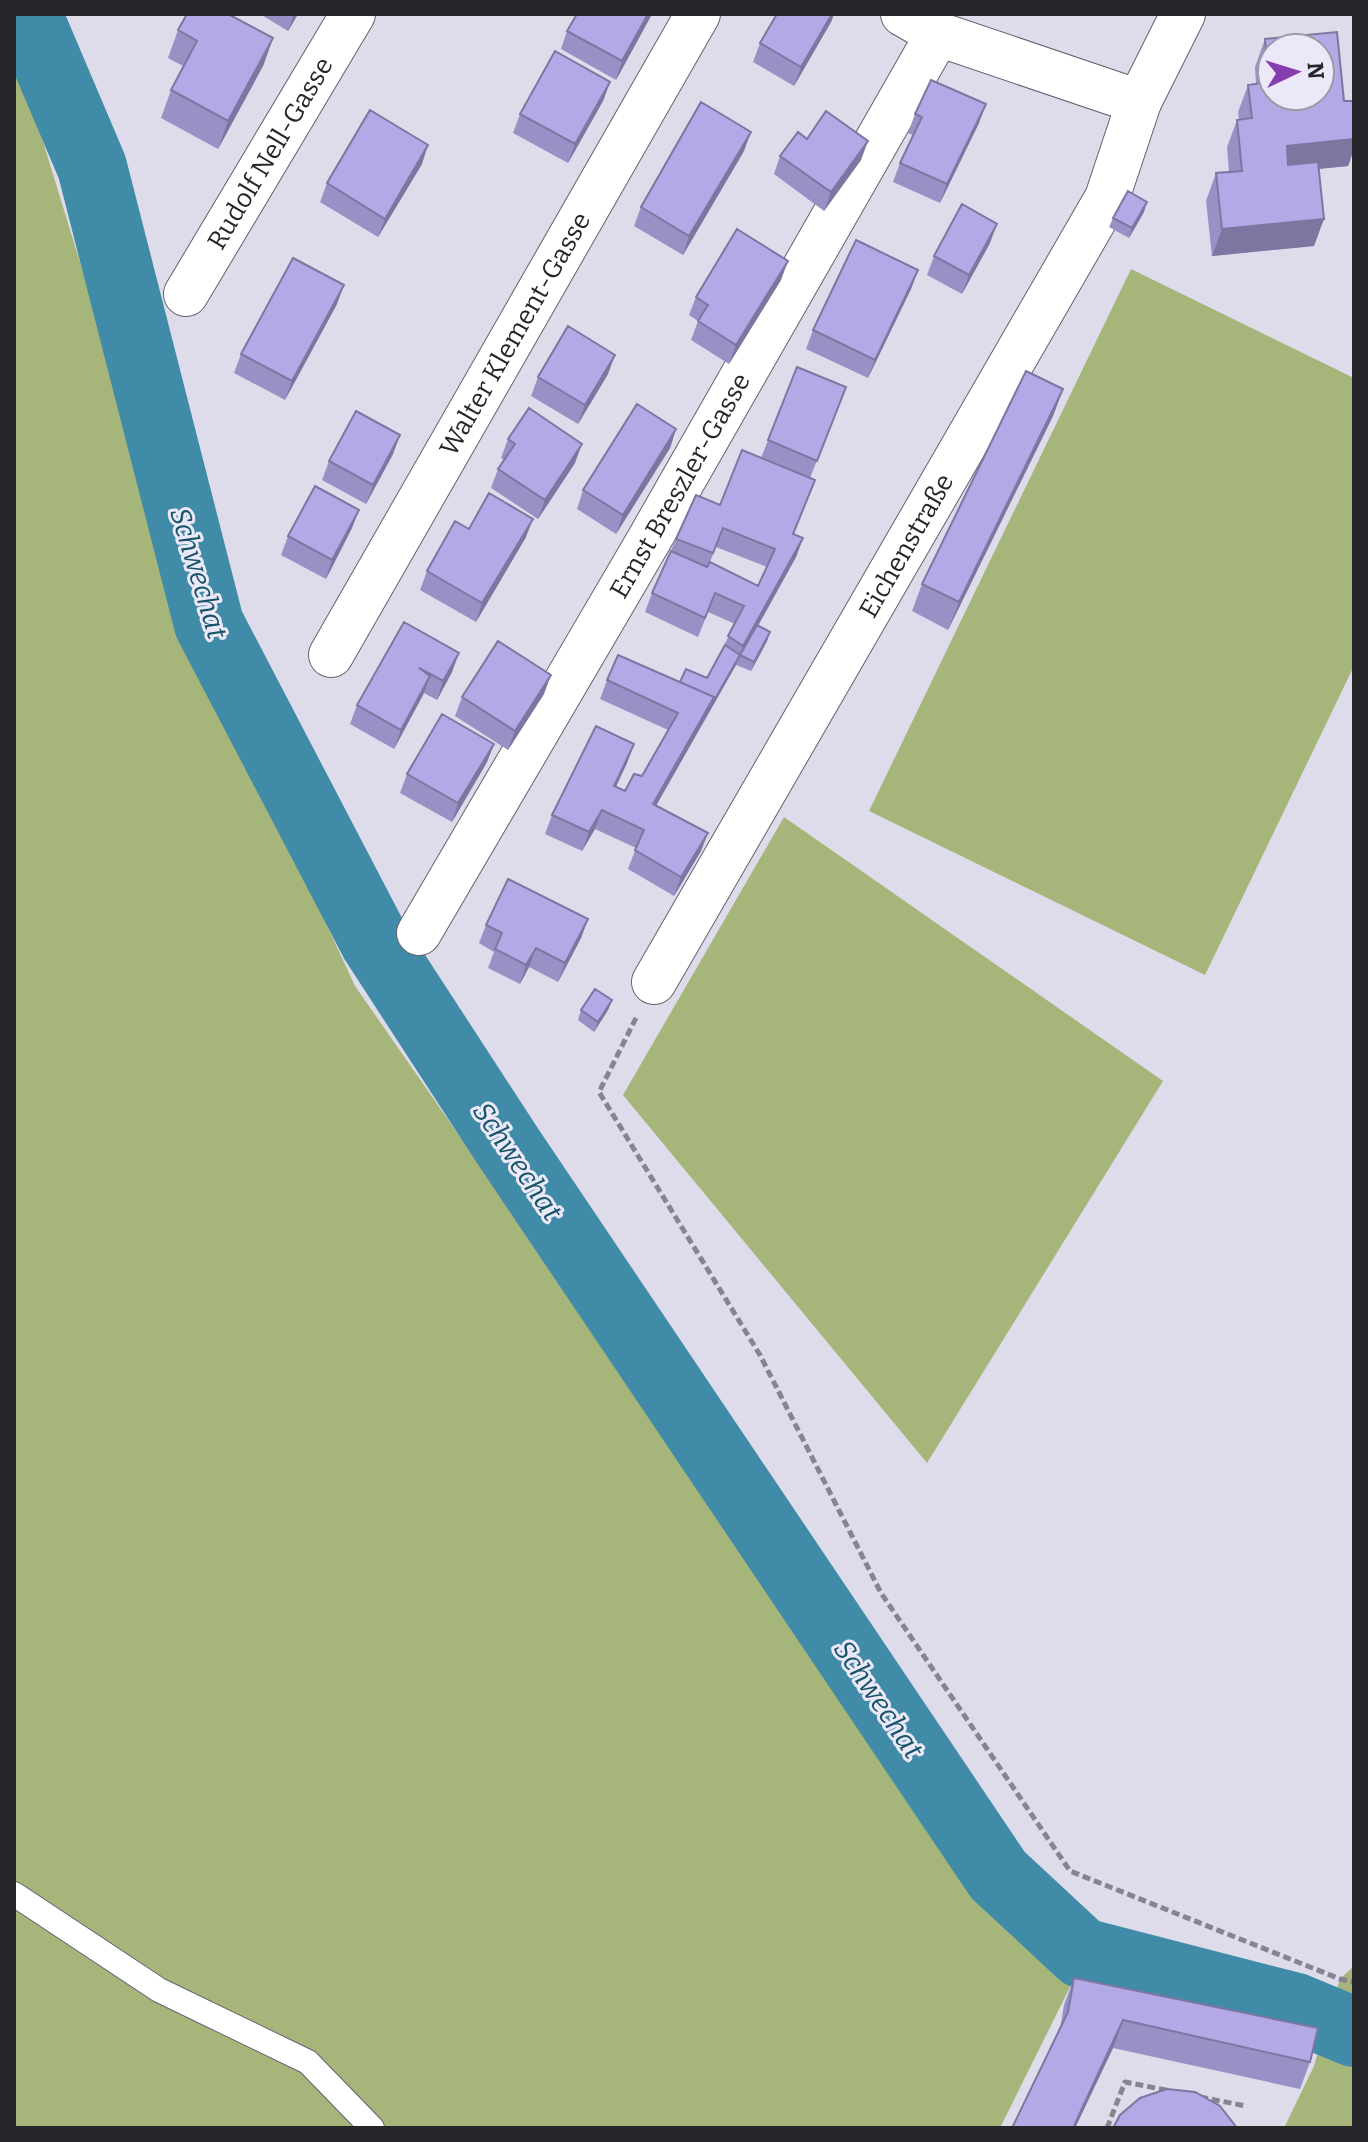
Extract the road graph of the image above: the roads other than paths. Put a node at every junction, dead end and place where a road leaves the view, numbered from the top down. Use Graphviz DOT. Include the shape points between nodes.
graph roads {
  1 [pos="353,14"];
  2 [pos="698,14"];
  3 [pos="1183,14"];
  4 [pos="920,24"];
  5 [pos="1139,102"];
  6 [pos="186,294"];
  7 [pos="331,655"];
  8 [pos="419,933"];
  9 [pos="654,982"];
  10 [pos="14,1894"];
  11 [pos="372,2128"];
  1 -- 6 [label="street, Rudolf Nell-Gasse"];
  2 -- 7 [label="street, Walter Klement-Gasse"];
  3 -- 5 [label="street, Eichenstraße"];
  4 -- 5 [label="street"];
  4 -- 8 [label="street, Ernst Breszler-Gasse" via="649,540"];
  5 -- 9 [label="street, Eichenstraße" via="1107,198"];
  10 -- 11 [label="lane" via="159,1990 308,2062"];
}
